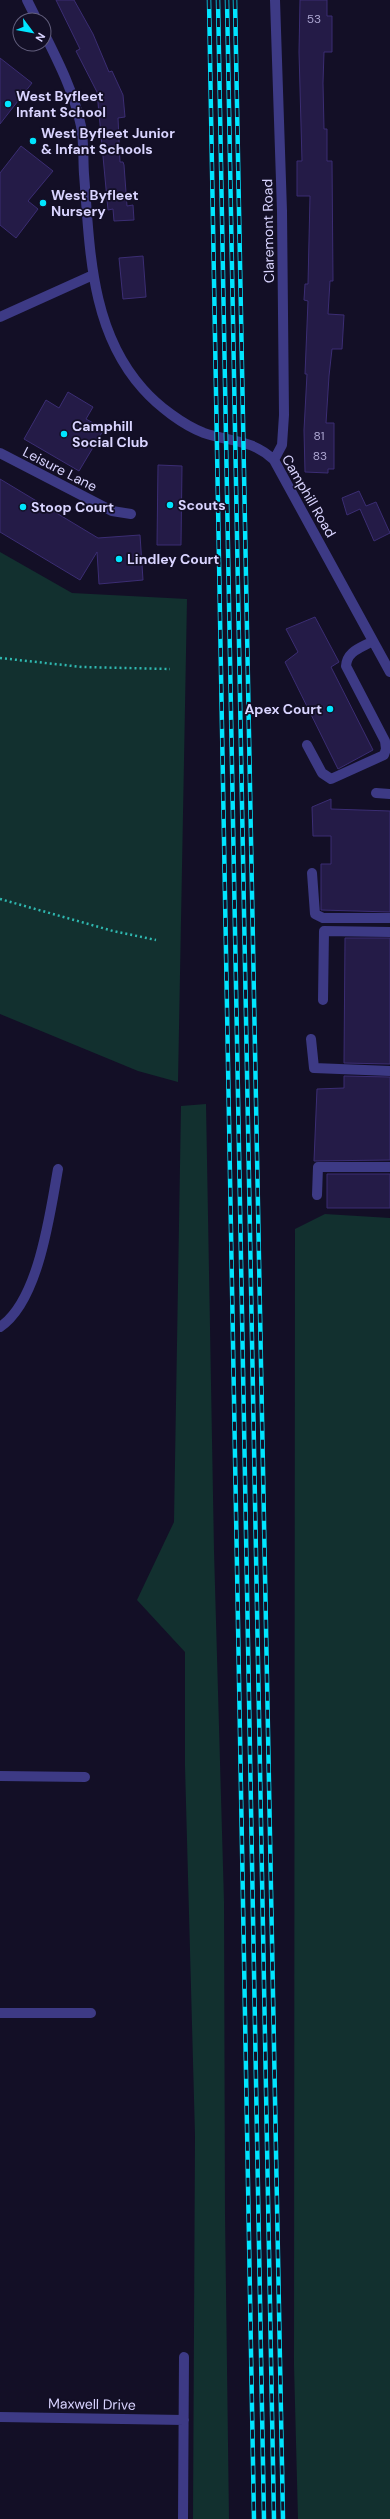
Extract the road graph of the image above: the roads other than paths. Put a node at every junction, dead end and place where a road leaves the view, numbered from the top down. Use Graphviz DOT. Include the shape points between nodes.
graph roads {
  1 [pos="27,0"];
  2 [pos="275,0"];
  3 [pos="33,12"];
  4 [pos="52,49"];
  5 [pos="93,275"];
  6 [pos="0,317"];
  7 [pos="0,453"];
  8 [pos="274,460"];
  9 [pos="131,514"];
  10 [pos="373,641"];
  11 [pos="390,672"];
  12 [pos="307,745"];
  13 [pos="376,793"];
  14 [pos="390,794"];
  15 [pos="312,873"];
  16 [pos="390,918"];
  17 [pos="390,932"];
  18 [pos="323,1000"];
  19 [pos="311,1039"];
  20 [pos="390,1071"];
  21 [pos="390,1167"];
  22 [pos="58,1169"];
  23 [pos="317,1195"];
  24 [pos="0,1327"];
  25 [pos="0,1776"];
  26 [pos="85,1777"];
  27 [pos="0,2013"];
  28 [pos="91,2013"];
  29 [pos="184,2357"];
  30 [pos="0,2417"];
  31 [pos="184,2420"];
  32 [pos="183,2519"];
  1 -- 3 [label="street"];
  2 -- 8 [label="street, Claremont Road" via="282,211 284,415 282,445"];
  4 -- 5 [label="street, Camphill Road" via="64,72 81,128"];
  5 -- 6 [label="street"];
  5 -- 8 [label="street, Camphill Road" via="112,345 144,391 159,404 204,432 252,444"];
  7 -- 9 [label="street, Leisure Lane" via="112,511"];
  8 -- 10 [label="street, Camphill Road"];
  10 -- 11 [label="street, Camphill Road"];
  10 -- 12 [label="street" via="352,652 347,658 346,666 384,741 384,755 331,779 322,773"];
  13 -- 14 [label="street"];
  15 -- 16 [label="street" via="315,914 323,918"];
  17 -- 18 [label="street" via="324,932"];
  19 -- 20 [label="street" via="314,1068"];
  21 -- 23 [label="street" via="318,1167"];
  22 -- 24 [label="street" via="47,1230 27,1293 11,1320"];
  25 -- 26 [label="street"];
  27 -- 28 [label="street"];
  29 -- 31 [label="street"];
  30 -- 31 [label="street, Maxwell Drive"];
  31 -- 32 [label="street"];
}
